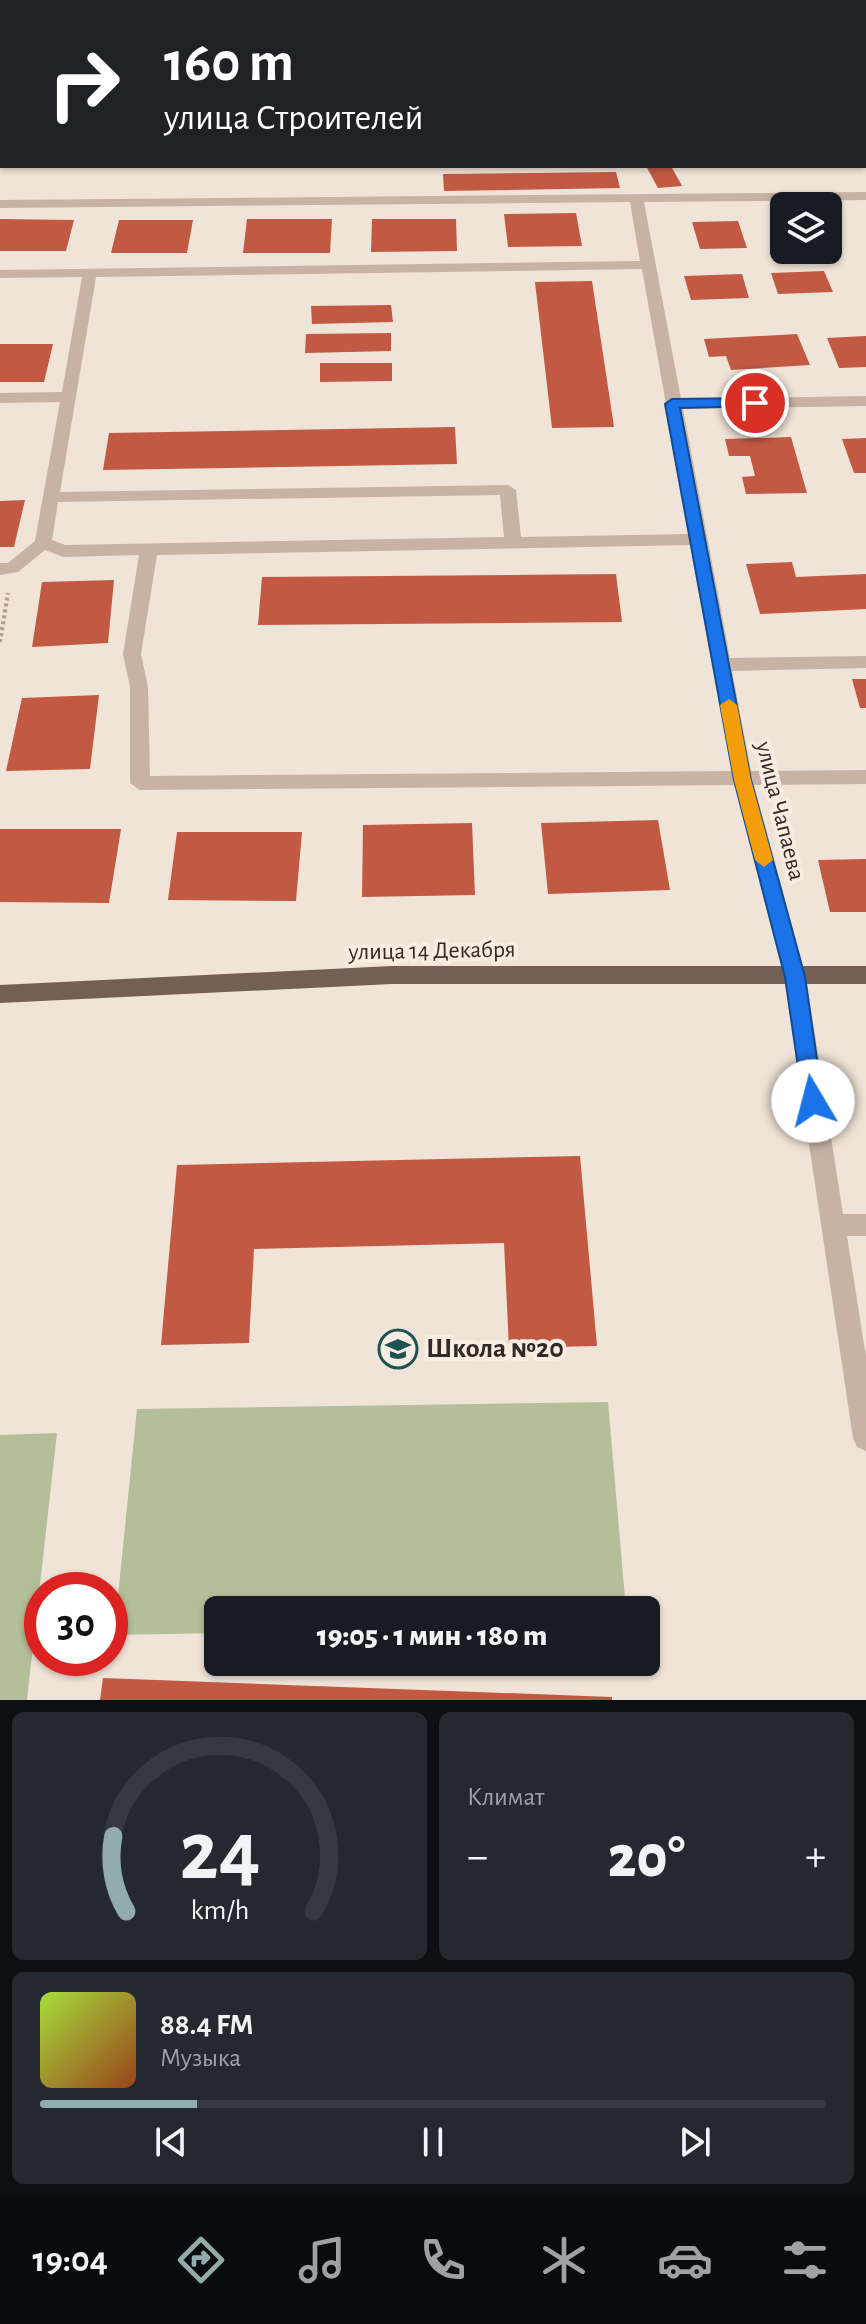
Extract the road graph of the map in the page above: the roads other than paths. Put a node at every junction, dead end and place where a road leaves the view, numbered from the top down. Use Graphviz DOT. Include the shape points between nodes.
graph roads {
  1 [pos="866,196"];
  2 [pos="636,198"];
  3 [pos="0,204"];
  4 [pos="646,265"];
  5 [pos="90,273"];
  6 [pos="0,274"];
  7 [pos="68,397"];
  8 [pos="0,398"];
  9 [pos="866,401"];
  10 [pos="672,404"];
  11 [pos="51,497"];
  12 [pos="698,539"];
  13 [pos="513,542"];
  14 [pos="43,543"];
  15 [pos="149,549"];
  16 [pos="6,568"];
  17 [pos="866,662"];
  18 [pos="721,665"];
  19 [pos="866,777"];
  20 [pos="743,780"];
  21 [pos="866,975"];
  22 [pos="795,977"];
  23 [pos="0,994"];
  24 [pos="831,1225"];
  25 [pos="866,1225"];
  26 [pos="866,1438"];
  1 -- 2 [label="street"];
  2 -- 3 [label="street"];
  2 -- 4 [label="street, улица Чапаева"];
  4 -- 5 [label="street"];
  4 -- 10 [label="street, улица Чапаева"];
  5 -- 6 [label="street"];
  5 -- 7 [label="street"];
  7 -- 8 [label="street"];
  7 -- 11 [label="street"];
  9 -- 10 [label="street"];
  10 -- 12 [label="street, улица Чапаева"];
  11 -- 13 [label="street" via="508,490"];
  11 -- 14 [label="street"];
  12 -- 13 [label="street"];
  12 -- 18 [label="street, улица Чапаева"];
  13 -- 15 [label="street"];
  14 -- 15 [label="street" via="63,551"];
  14 -- 16 [label="street"];
  15 -- 20 [label="street" via="132,654 139,687 140,783"];
  17 -- 18 [label="street"];
  18 -- 20 [label="street, улица Чапаева"];
  19 -- 20 [label="street"];
  20 -- 22 [label="street, улица Чапаева"];
  21 -- 22 [label="main road, улица 14 Декабря"];
  22 -- 23 [label="main road, улица 14 Декабря" via="392,975"];
  22 -- 24 [label="street, улица Чапаева"];
  24 -- 25 [label="street"];
  24 -- 26 [label="street, улица Чапаева"];
}
